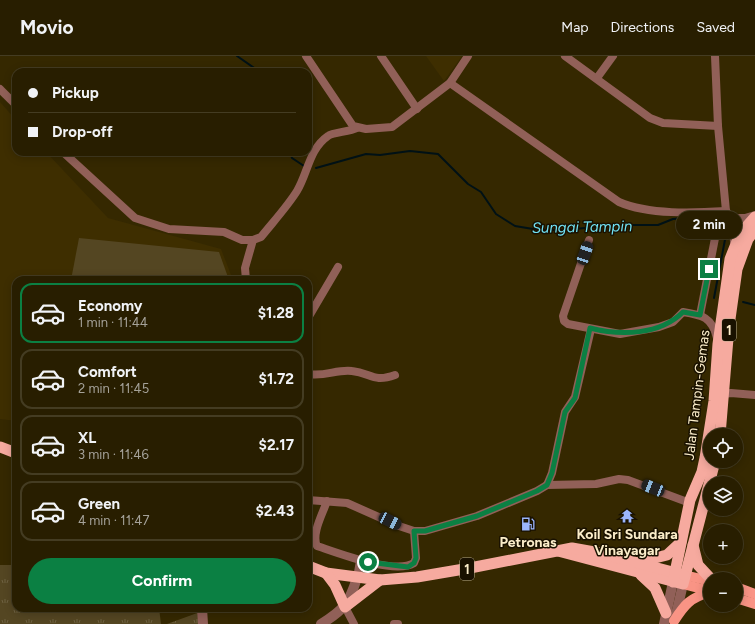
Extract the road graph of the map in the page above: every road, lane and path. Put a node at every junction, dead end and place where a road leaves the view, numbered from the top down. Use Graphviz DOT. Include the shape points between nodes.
graph roads {
  1 [pos="306,56"];
  2 [pos="381,56"];
  3 [pos="468,56"];
  4 [pos="565,56"];
  5 [pos="613,56"];
  6 [pos="715,56"];
  7 [pos="597,78"];
  8 [pos="450,83"];
  9 [pos="0,89"];
  10 [pos="12,101"];
  11 [pos="417,109"];
  12 [pos="718,126"];
  13 [pos="357,128"];
  14 [pos="67,156"];
  15 [pos="726,211"];
  16 [pos="755,216"];
  17 [pos="732,218"];
  18 [pos="755,230"];
  19 [pos="253,240"];
  20 [pos="589,240"];
  21 [pos="734,245"];
  22 [pos="338,267"];
  23 [pos="246,276"];
  24 [pos="312,311"];
  25 [pos="700,315"];
  26 [pos="590,328"];
  27 [pos="718,344"];
  28 [pos="312,375"];
  29 [pos="395,375"];
  30 [pos="724,394"];
  31 [pos="755,396"];
  32 [pos="714,402"];
  33 [pos="721,428"];
  34 [pos="0,448"];
  35 [pos="12,452"];
  36 [pos="713,468"];
  37 [pos="547,485"];
  38 [pos="312,500"];
  39 [pos="327,501"];
  40 [pos="690,503"];
  41 [pos="414,531"];
  42 [pos="693,540"];
  43 [pos="681,542"];
  44 [pos="360,560"];
  45 [pos="312,568"];
  46 [pos="638,568"];
  47 [pos="704,572"];
  48 [pos="326,573"];
  49 [pos="357,578"];
  50 [pos="679,578"];
  51 [pos="380,580"];
  52 [pos="703,580"];
  53 [pos="703,588"];
  54 [pos="743,590"];
  55 [pos="703,594"];
  56 [pos="755,594"];
  57 [pos="743,600"];
  58 [pos="755,604"];
  59 [pos="345,607"];
  60 [pos="202,612"];
  61 [pos="670,621"];
  62 [pos="203,624"];
  63 [pos="321,624"];
  64 [pos="354,624"];
  65 [pos="394,624"];
  66 [pos="398,624"];
  1 -- 13 [label="street" via="353,126"];
  2 -- 11 [label="street"];
  3 -- 8 [label="street"];
  4 -- 7 [label="street"];
  5 -- 7 [label="street"];
  6 -- 12 [label="street"];
  7 -- 12 [label="street" via="650,118 663,123"];
  8 -- 11 [label="street"];
  8 -- 15 [label="street" via="627,206 665,211"];
  9 -- 10 [label="street"];
  11 -- 13 [label="street" via="392,127"];
  12 -- 15 [label="street"];
  13 -- 19 [label="street" via="349,132 329,134 315,148 297,191 261,237"];
  14 -- 19 [label="street" via="135,218 169,229 224,232 242,240"];
  15 -- 17 [label="street"];
  15 -- 25 [label="street" via="718,223"];
  16 -- 17 [label="street"];
  16 -- 21 [label="highway, Jalan Tampin-Gemas / 1"];
  17 -- 21 [label="street"];
  18 -- 30 [label="highway, Jalan Tampin-Gemas / 1" via="748,239 737,269 729,326"];
  19 -- 23 [label="street" via="245,268"];
  20 -- 26 [label="street" via="563,316 568,324"];
  21 -- 27 [label="highway, Jalan Tampin-Gemas / 1"];
  22 -- 24 [label="street"];
  25 -- 26 [label="street" via="683,312 673,322 659,327 620,334"];
  25 -- 27 [label="street" via="714,326"];
  26 -- 37 [label="street" via="575,398 565,412"];
  27 -- 32 [label="highway, Jalan Tampin-Gemas / 1"];
  28 -- 29 [label="street" via="353,371 380,379"];
  30 -- 31 [label="street"];
  30 -- 32 [label="highway"];
  30 -- 33 [label="highway, Jalan Tampin-Gemas / 1"];
  32 -- 40 [label="highway, Jalan Tampin-Gemas / 1" via="702,472"];
  34 -- 35 [label="highway"];
  36 -- 42 [label="highway, Jalan Tampin-Gemas"];
  37 -- 40 [label="street" via="596,484 618,479 628,480"];
  37 -- 41 [label="street" via="477,516 425,531"];
  38 -- 39 [label="street"];
  39 -- 41 [label="street" via="347,503"];
  39 -- 44 [label="street" via="316,535 317,546"];
  40 -- 43 [label="highway, Jalan Tampin-Gemas / 1"];
  41 -- 44 [label="street" via="416,558 408,567"];
  42 -- 47 [label="highway" via="698,565"];
  42 -- 50 [label="highway, Jalan Tampin-Gemas"];
  43 -- 46 [label="highway" via="667,555"];
  43 -- 50 [label="highway, Jalan Tampin-Gemas / 1"];
  44 -- 49 [label="street"];
  45 -- 48 [label="highway, 1"];
  46 -- 50 [label="highway, 1"];
  46 -- 51 [label="highway, 1" via="558,551 417,577"];
  46 -- 61 [label="highway" via="655,588"];
  48 -- 49 [label="highway, 1"];
  48 -- 59 [label="highway" via="335,584"];
  49 -- 51 [label="highway, 1"];
  49 -- 59 [label="street"];
  50 -- 52 [label="main road"];
  50 -- 53 [label="main road"];
  50 -- 61 [label="street"];
  51 -- 59 [label="highway"];
  54 -- 56 [label="main road"];
  55 -- 61 [label="main road" via="685,604"];
  57 -- 58 [label="main road"];
  59 -- 63 [label="street"];
  59 -- 64 [label="street"];
  60 -- 62 [label="street"];
  65 -- 66 [label="street"];
}
